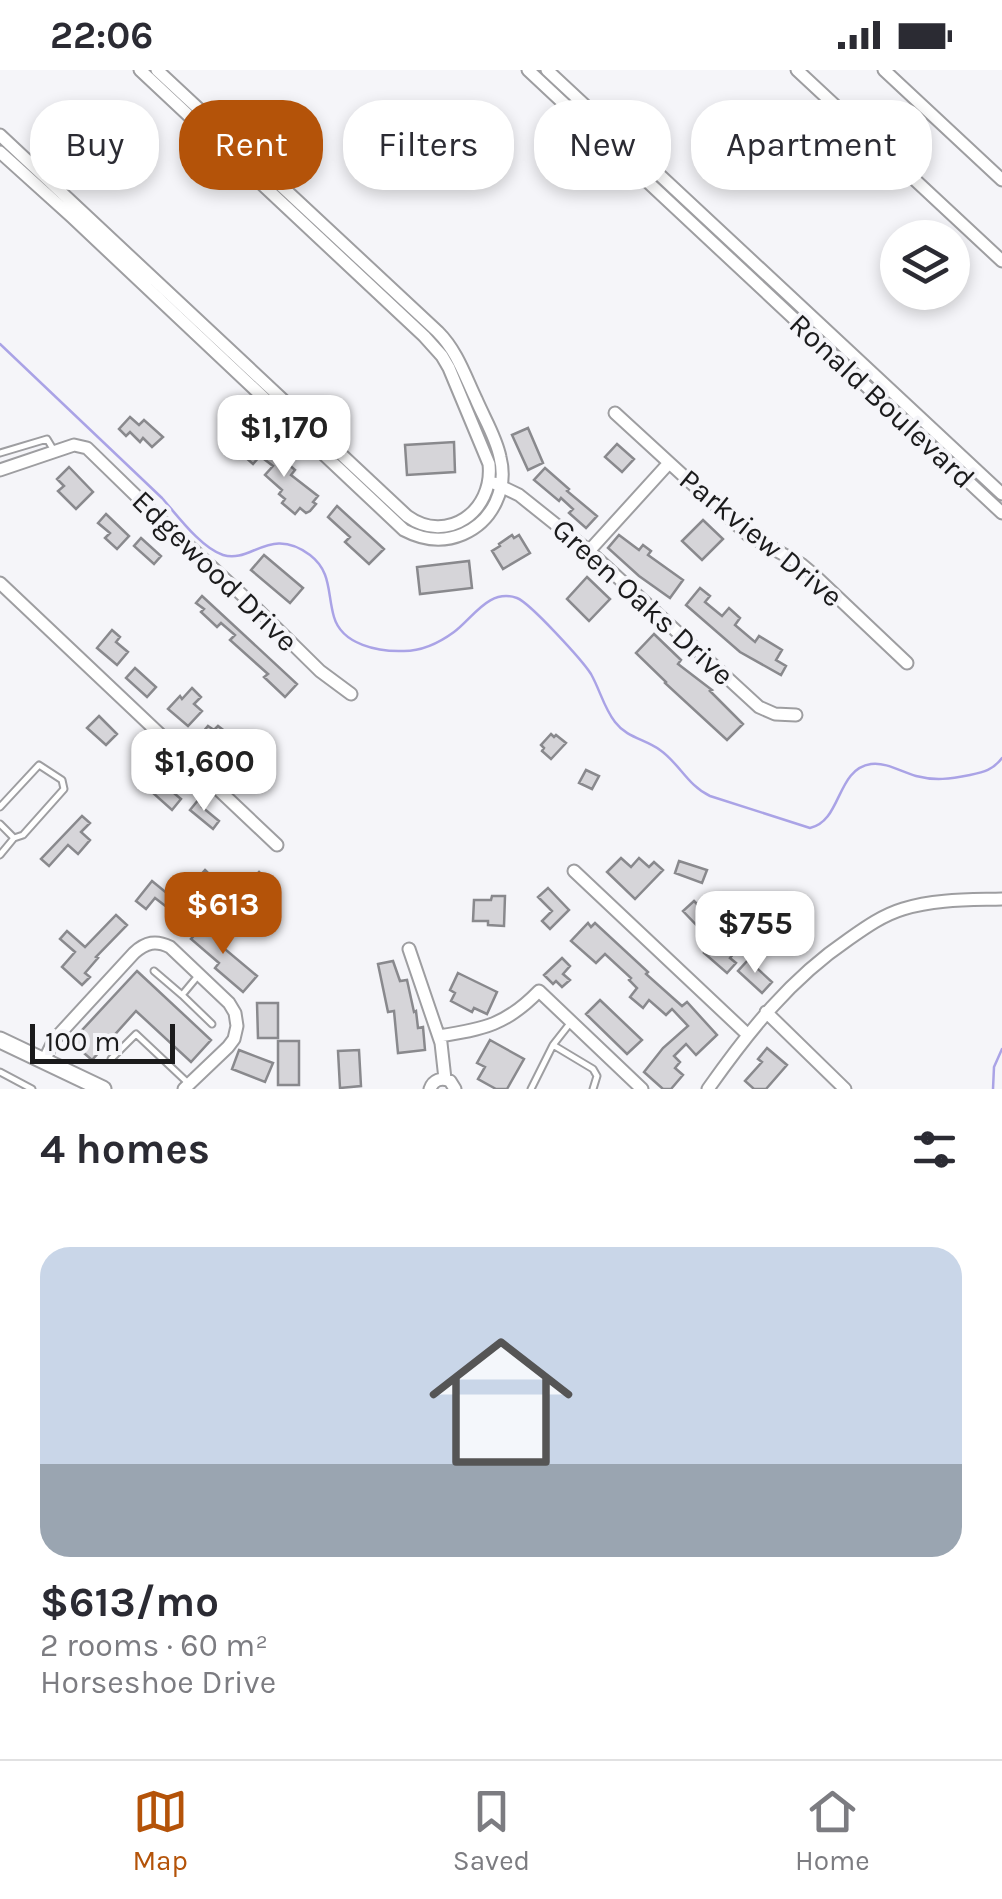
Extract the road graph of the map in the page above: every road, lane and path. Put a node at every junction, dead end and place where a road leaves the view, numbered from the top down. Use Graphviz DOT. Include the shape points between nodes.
graph roads {
  1 [pos="140,70"];
  2 [pos="156,70"];
  3 [pos="547,70"];
  4 [pos="797,70"];
  5 [pos="884,70"];
  6 [pos="532,71"];
  7 [pos="565,100"];
  8 [pos="576,100"];
  9 [pos="0,135"];
  10 [pos="0,152"];
  11 [pos="1002,180"];
  12 [pos="666,190"];
  13 [pos="1002,261"];
  14 [pos="878,388"];
  15 [pos="614,413"];
  16 [pos="55,452"];
  17 [pos="0,453"];
  18 [pos="669,463"];
  19 [pos="0,470"];
  20 [pos="496,483"];
  21 [pos="999,491"];
  22 [pos="986,498"];
  23 [pos="1002,513"];
  24 [pos="589,550"];
  25 [pos="0,582"];
  26 [pos="907,663"];
  27 [pos="351,694"];
  28 [pos="796,715"];
  29 [pos="0,807"];
  30 [pos="0,824"];
  31 [pos="14,838"];
  32 [pos="278,845"];
  33 [pos="0,855"];
  34 [pos="574,871"];
  35 [pos="1002,899"];
  36 [pos="409,949"];
  37 [pos="154,971"];
  38 [pos="198,974"];
  39 [pos="182,995"];
  40 [pos="766,1012"];
  41 [pos="571,1021"];
  42 [pos="212,1024"];
  43 [pos="748,1034"];
  44 [pos="439,1036"];
  45 [pos="1,1041"];
  46 [pos="554,1045"];
  47 [pos="111,1058"];
  48 [pos="44,1061"];
  49 [pos="0,1072"];
  50 [pos="445,1079"];
  51 [pos="186,1086"];
  52 [pos="32,1089"];
  53 [pos="103,1089"];
  54 [pos="430,1089"];
  55 [pos="455,1089"];
  56 [pos="531,1089"];
  57 [pos="593,1089"];
  58 [pos="642,1089"];
  59 [pos="708,1089"];
  60 [pos="844,1089"];
  1 -- 20 [label="street" via="442,356"];
  2 -- 20 [label="street" via="444,338 497,446 502,470"];
  3 -- 8 [label="street, Ronald Boulevard"];
  4 -- 13 [label="street"];
  5 -- 11 [label="street"];
  6 -- 7 [label="street, Ronald Boulevard"];
  9 -- 20 [label="street" via="406,516 427,526 454,524 474,512"];
  10 -- 20 [label="street" via="404,530 439,540 466,533 489,515"];
  12 -- 14 [label="street, Ronald Boulevard"];
  14 -- 21 [label="street, Ronald Boulevard"];
  14 -- 22 [label="street, Ronald Boulevard"];
  15 -- 18 [label="street, Parkview Drive"];
  16 -- 17 [label="lane" via="46,439"];
  16 -- 19 [label="street"];
  16 -- 27 [label="street, Edgewood Drive" via="88,448"];
  18 -- 24 [label="street"];
  18 -- 26 [label="street, Parkview Drive" via="748,536 813,574"];
  20 -- 24 [label="street, Green Oaks Drive"];
  21 -- 22 [label="street"];
  22 -- 23 [label="street, Ronald Boulevard"];
  24 -- 28 [label="street, Green Oaks Drive" via="759,706"];
  25 -- 32 [label="street"];
  29 -- 31 [label="lane" via="39,765 62,780 64,789"];
  30 -- 31 [label="lane"];
  31 -- 33 [label="lane"];
  34 -- 43 [label="street"];
  35 -- 40 [label="street" via="939,902 886,916 824,956"];
  36 -- 44 [label="street"];
  37 -- 39 [label="lane"];
  38 -- 39 [label="lane"];
  38 -- 48 [label="street" via="166,945 144,946 54,1040"];
  38 -- 51 [label="street" via="232,1008 237,1026 228,1047"];
  39 -- 42 [label="lane"];
  40 -- 43 [label="street"];
  40 -- 60 [label="street"];
  41 -- 44 [label="street" via="539,991 500,1021"];
  41 -- 46 [label="lane"];
  41 -- 58 [label="street"];
  43 -- 59 [label="street"];
  44 -- 50 [label="street"];
  45 -- 48 [label="main road"];
  46 -- 56 [label="lane"];
  46 -- 57 [label="lane" via="593,1069"];
  47 -- 51 [label="lane" via="136,1034"];
  48 -- 53 [label="main road"];
  49 -- 52 [label="lane"];
  50 -- 54 [label="street"];
  50 -- 55 [label="street"];
}
